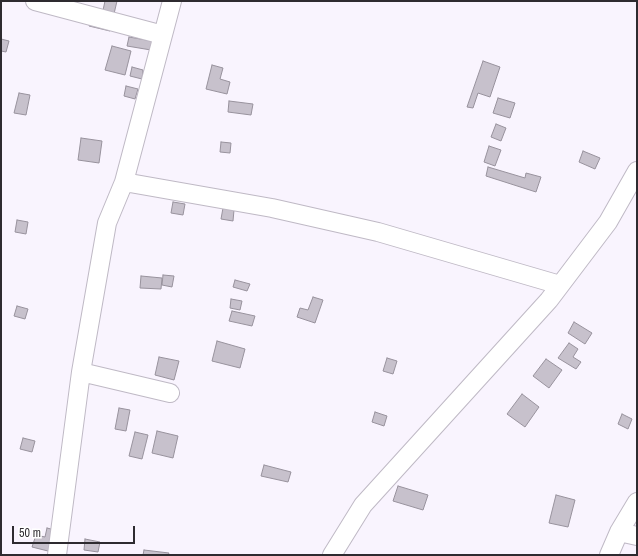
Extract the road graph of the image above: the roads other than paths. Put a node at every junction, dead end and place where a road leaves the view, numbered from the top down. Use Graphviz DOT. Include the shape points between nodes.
graph roads {
  1 [pos="35,1"];
  2 [pos="172,1"];
  3 [pos="163,35"];
  4 [pos="637,170"];
  5 [pos="124,182"];
  6 [pos="560,285"];
  7 [pos="81,372"];
  8 [pos="170,393"];
  9 [pos="637,502"];
  10 [pos="619,532"];
  11 [pos="637,536"];
  12 [pos="57,555"];
  13 [pos="332,555"];
  14 [pos="609,555"];
  1 -- 3 [label="street"];
  2 -- 3 [label="street"];
  3 -- 5 [label="street"];
  4 -- 6 [label="street" via="608,222"];
  5 -- 6 [label="street" via="272,208 378,232"];
  5 -- 7 [label="street" via="108,223"];
  6 -- 13 [label="street" via="363,504"];
  7 -- 8 [label="street"];
  7 -- 12 [label="street"];
  9 -- 10 [label="street"];
  10 -- 11 [label="street"];
  10 -- 14 [label="street"];
}
